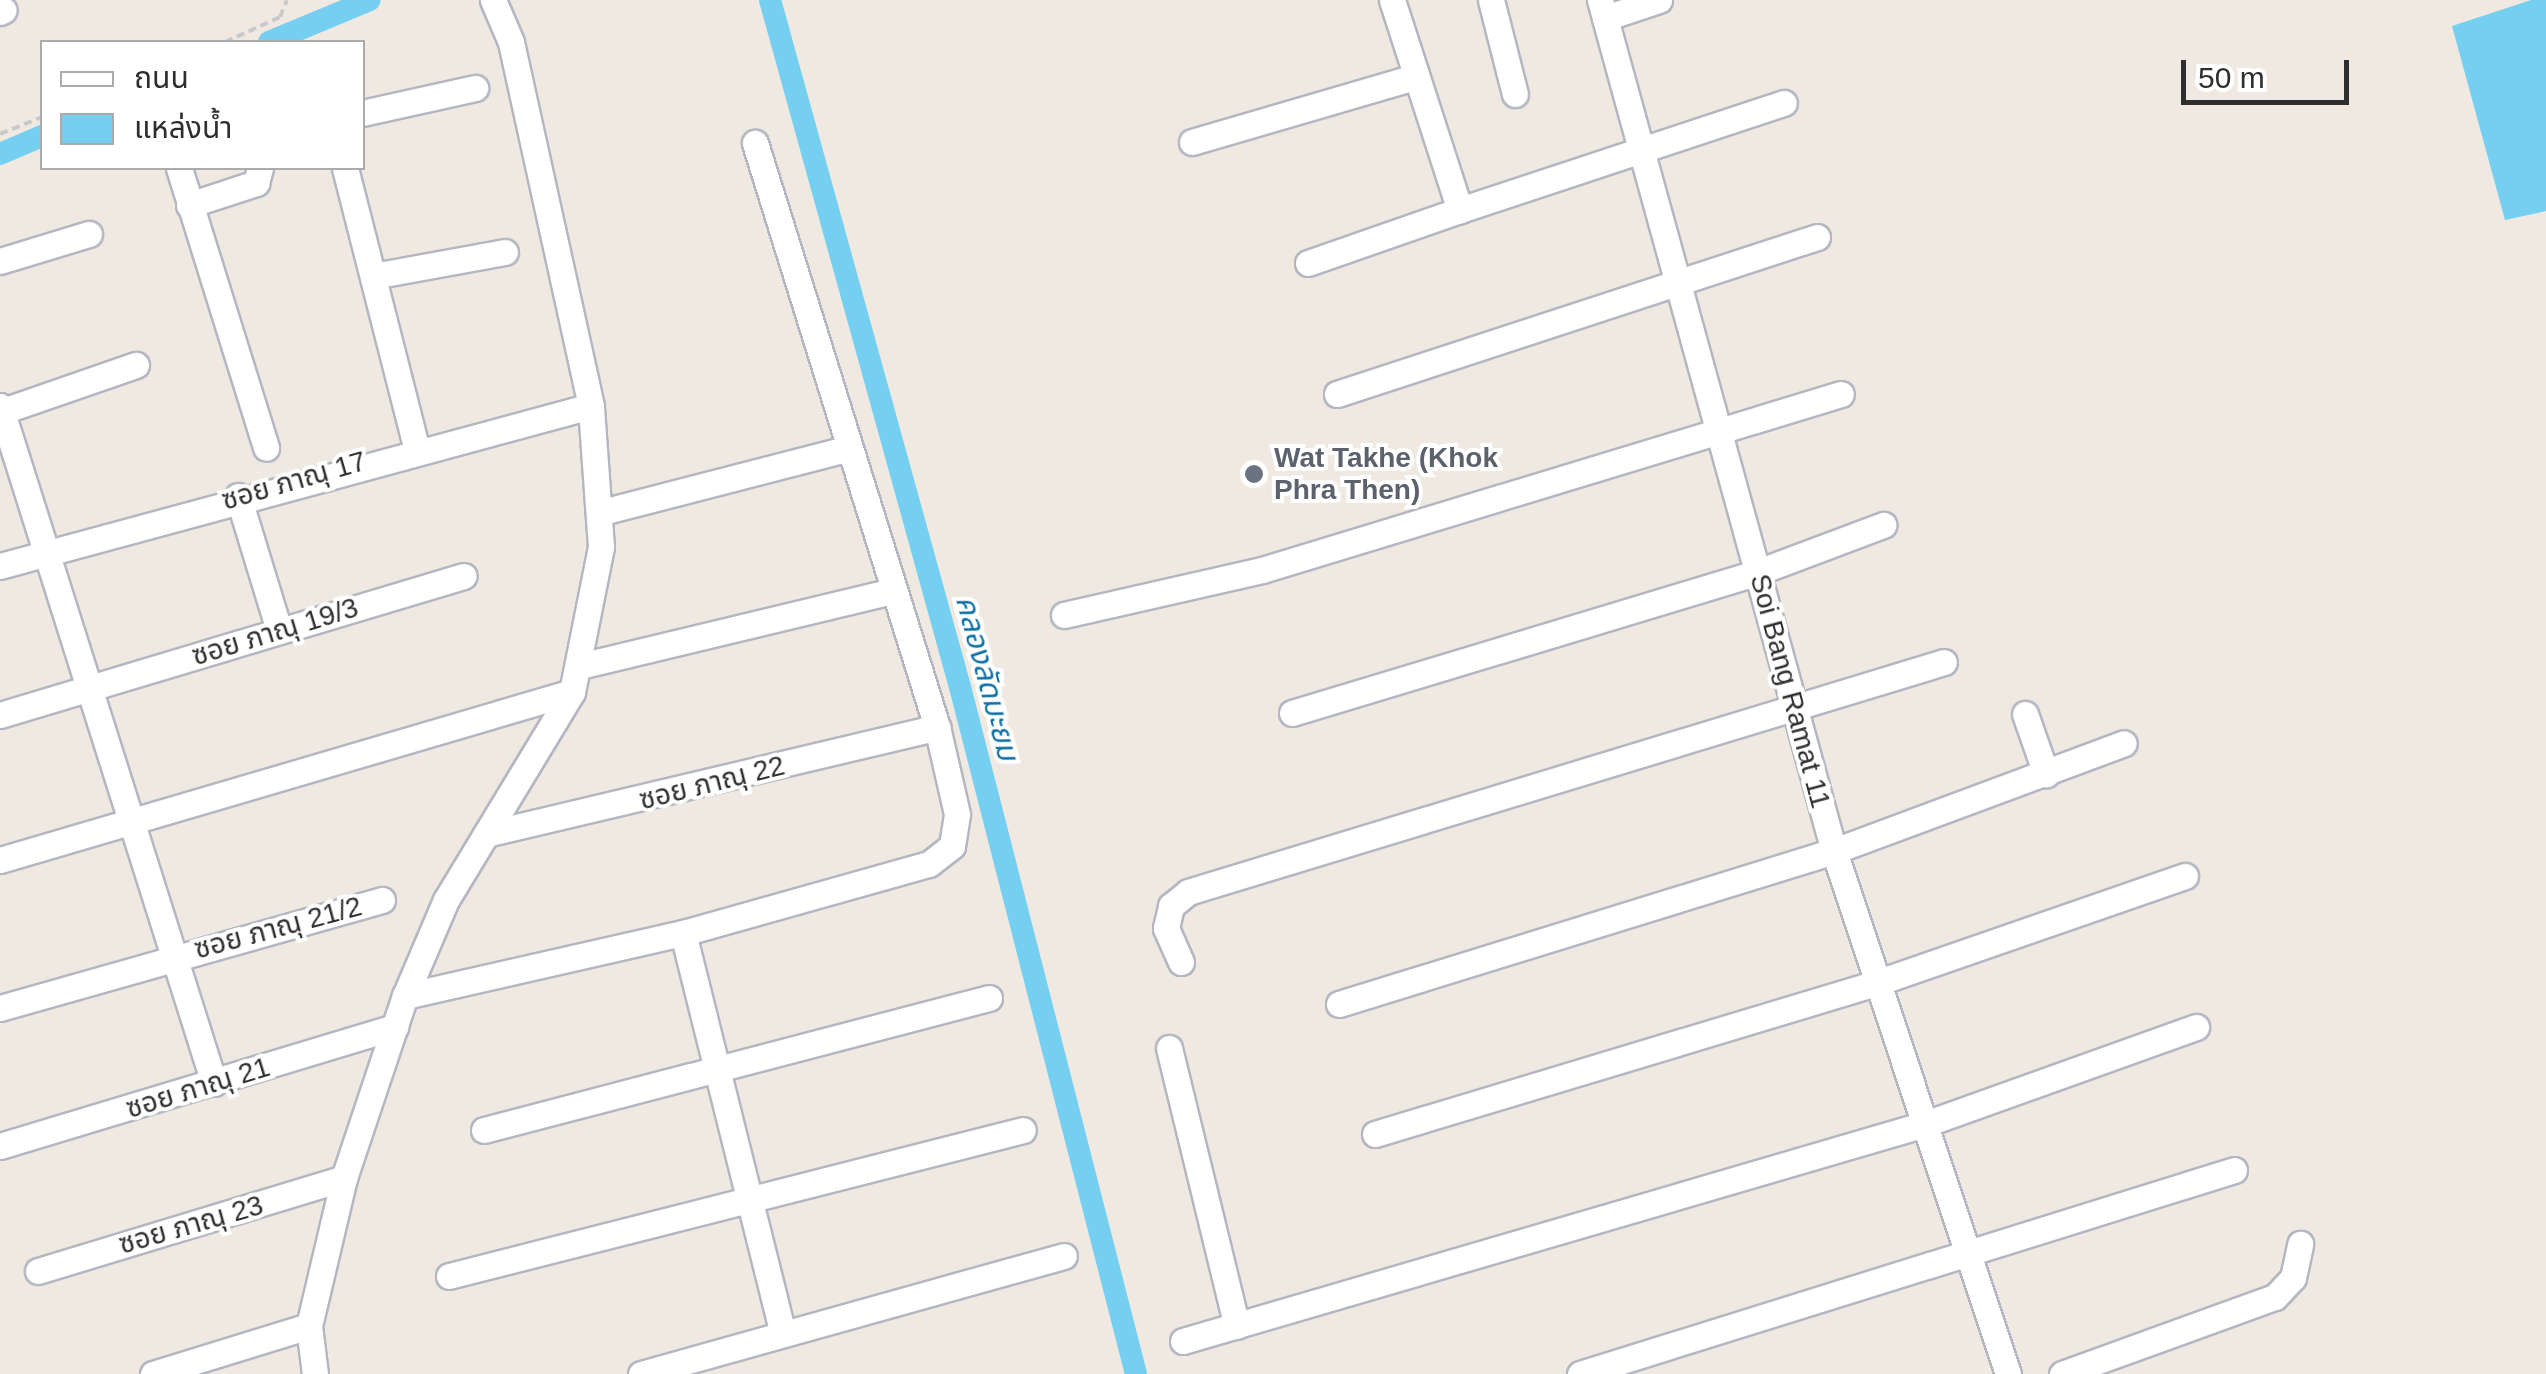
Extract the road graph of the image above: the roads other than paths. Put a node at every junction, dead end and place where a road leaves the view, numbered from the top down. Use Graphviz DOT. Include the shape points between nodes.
graph roads {
  1 [pos="492,0"];
  2 [pos="1392,0"];
  3 [pos="1492,0"];
  4 [pos="1659,0"];
  5 [pos="1602,9"];
  6 [pos="1414,77"];
  7 [pos="475,88"];
  8 [pos="1516,94"];
  9 [pos="1784,103"];
  10 [pos="365,112"];
  11 [pos="1192,142"];
  12 [pos="755,143"];
  13 [pos="1641,155"];
  14 [pos="180,170"];
  15 [pos="259,170"];
  16 [pos="346,170"];
  17 [pos="189,204"];
  18 [pos="1460,210"];
  19 [pos="89,234"];
  20 [pos="1818,237"];
  21 [pos="505,252"];
  22 [pos="0,261"];
  23 [pos="1308,263"];
  24 [pos="374,276"];
  25 [pos="1680,289"];
  26 [pos="136,366"];
  27 [pos="1338,394"];
  28 [pos="1841,394"];
  29 [pos="591,406"];
  30 [pos="1,409"];
  31 [pos="1724,431"];
  32 [pos="416,446"];
  33 [pos="266,448"];
  34 [pos="845,449"];
  35 [pos="238,496"];
  36 [pos="602,512"];
  37 [pos="1883,525"];
  38 [pos="46,552"];
  39 [pos="0,566"];
  40 [pos="1758,572"];
  41 [pos="464,576"];
  42 [pos="892,591"];
  43 [pos="1064,615"];
  44 [pos="280,630"];
  45 [pos="1944,662"];
  46 [pos="580,666"];
  47 [pos="86,690"];
  48 [pos="572,692"];
  49 [pos="1292,713"];
  50 [pos="2025,714"];
  51 [pos="0,715"];
  52 [pos="1794,715"];
  53 [pos="937,728"];
  54 [pos="2124,743"];
  55 [pos="2046,774"];
  56 [pos="131,823"];
  57 [pos="486,834"];
  58 [pos="1834,851"];
  59 [pos="0,860"];
  60 [pos="2186,876"];
  61 [pos="382,900"];
  62 [pos="684,933"];
  63 [pos="173,956"];
  64 [pos="1181,962"];
  65 [pos="1876,983"];
  66 [pos="405,996"];
  67 [pos="989,998"];
  68 [pos="1339,1004"];
  69 [pos="0,1008"];
  70 [pos="396,1027"];
  71 [pos="2196,1027"];
  72 [pos="1169,1048"];
  73 [pos="715,1074"];
  74 [pos="214,1083"];
  75 [pos="1925,1124"];
  76 [pos="484,1130"];
  77 [pos="1023,1130"];
  78 [pos="1375,1134"];
  79 [pos="0,1146"];
  80 [pos="2234,1170"];
  81 [pos="344,1178"];
  82 [pos="750,1200"];
  83 [pos="2300,1244"];
  84 [pos="1970,1255"];
  85 [pos="1064,1256"];
  86 [pos="38,1271"];
  87 [pos="449,1276"];
  88 [pos="309,1326"];
  89 [pos="1237,1326"];
  90 [pos="783,1333"];
  91 [pos="1183,1340"];
  92 [pos="153,1374"];
  93 [pos="315,1374"];
  94 [pos="642,1374"];
  95 [pos="1580,1374"];
  96 [pos="2008,1374"];
  97 [pos="2062,1374"];
  1 -- 29 [label="street" via="511,42"];
  2 -- 6 [label="street"];
  3 -- 8 [label="street"];
  4 -- 5 [label="street"];
  5 -- 13 [label="street, Soi Bang Ramat 11"];
  6 -- 11 [label="street"];
  6 -- 18 [label="street"];
  7 -- 10 [label="street"];
  9 -- 13 [label="street"];
  12 -- 34 [label="street"];
  13 -- 18 [label="street"];
  13 -- 25 [label="street, Soi Bang Ramat 11"];
  14 -- 17 [label="street"];
  15 -- 17 [label="street" via="256,183"];
  16 -- 24 [label="street"];
  17 -- 33 [label="street"];
  18 -- 23 [label="street"];
  19 -- 22 [label="street"];
  20 -- 25 [label="street"];
  21 -- 24 [label="street"];
  24 -- 32 [label="street"];
  25 -- 27 [label="street"];
  25 -- 31 [label="street, Soi Bang Ramat 11"];
  26 -- 30 [label="street"];
  28 -- 31 [label="street"];
  29 -- 32 [label="street, ซอย ภาณุ 17"];
  29 -- 36 [label="street"];
  30 -- 38 [label="street"];
  31 -- 40 [label="street, Soi Bang Ramat 11"];
  31 -- 43 [label="street" via="1262,570"];
  32 -- 35 [label="street, ซอย ภาณุ 17"];
  34 -- 36 [label="street"];
  34 -- 42 [label="street"];
  35 -- 38 [label="street, ซอย ภาณุ 17"];
  35 -- 44 [label="street"];
  36 -- 46 [label="street"];
  37 -- 40 [label="street"];
  38 -- 39 [label="street, ซอย ภาณุ 17"];
  38 -- 47 [label="street"];
  40 -- 49 [label="street"];
  40 -- 52 [label="street, Soi Bang Ramat 11"];
  41 -- 44 [label="street, ซอย ภาณุ 19/3"];
  42 -- 46 [label="street"];
  42 -- 53 [label="street"];
  44 -- 47 [label="street, ซอย ภาณุ 19/3"];
  45 -- 52 [label="street"];
  46 -- 48 [label="street"];
  47 -- 51 [label="street, ซอย ภาณุ 19/3"];
  47 -- 56 [label="street"];
  48 -- 56 [label="street"];
  48 -- 57 [label="street"];
  50 -- 55 [label="street"];
  52 -- 58 [label="street, Soi Bang Ramat 11"];
  52 -- 64 [label="street" via="1188,892 1171,906 1166,928"];
  53 -- 57 [label="street, ซอย ภาณุ 22"];
  53 -- 62 [label="street" via="957,814 943,856"];
  54 -- 55 [label="street"];
  55 -- 58 [label="street"];
  56 -- 59 [label="street"];
  56 -- 63 [label="street"];
  57 -- 66 [label="street"];
  58 -- 65 [label="street, Soi Bang Ramat 11"];
  58 -- 68 [label="street"];
  60 -- 65 [label="street"];
  61 -- 63 [label="street, ซอย ภาณุ 21/2"];
  62 -- 66 [label="street"];
  62 -- 73 [label="street"];
  63 -- 69 [label="street, ซอย ภาณุ 21/2"];
  63 -- 74 [label="street"];
  65 -- 75 [label="street, Soi Bang Ramat 11"];
  65 -- 78 [label="street"];
  66 -- 70 [label="street"];
  67 -- 73 [label="street"];
  70 -- 74 [label="street, ซอย ภาณุ 21"];
  70 -- 81 [label="street"];
  71 -- 75 [label="street"];
  72 -- 89 [label="street"];
  73 -- 76 [label="street"];
  73 -- 82 [label="street"];
  74 -- 79 [label="street, ซอย ภาณุ 21"];
  75 -- 84 [label="street, Soi Bang Ramat 11"];
  75 -- 89 [label="street"];
  77 -- 82 [label="street"];
  80 -- 84 [label="street"];
  81 -- 86 [label="street, ซอย ภาณุ 23"];
  81 -- 88 [label="street"];
  82 -- 87 [label="street"];
  82 -- 90 [label="street"];
  83 -- 97 [label="street" via="2293,1278 2275,1297"];
  84 -- 95 [label="street"];
  84 -- 96 [label="street, Soi Bang Ramat 11"];
  85 -- 90 [label="street"];
  88 -- 92 [label="street"];
  88 -- 93 [label="street"];
  89 -- 91 [label="street"];
  90 -- 94 [label="street"];
}
